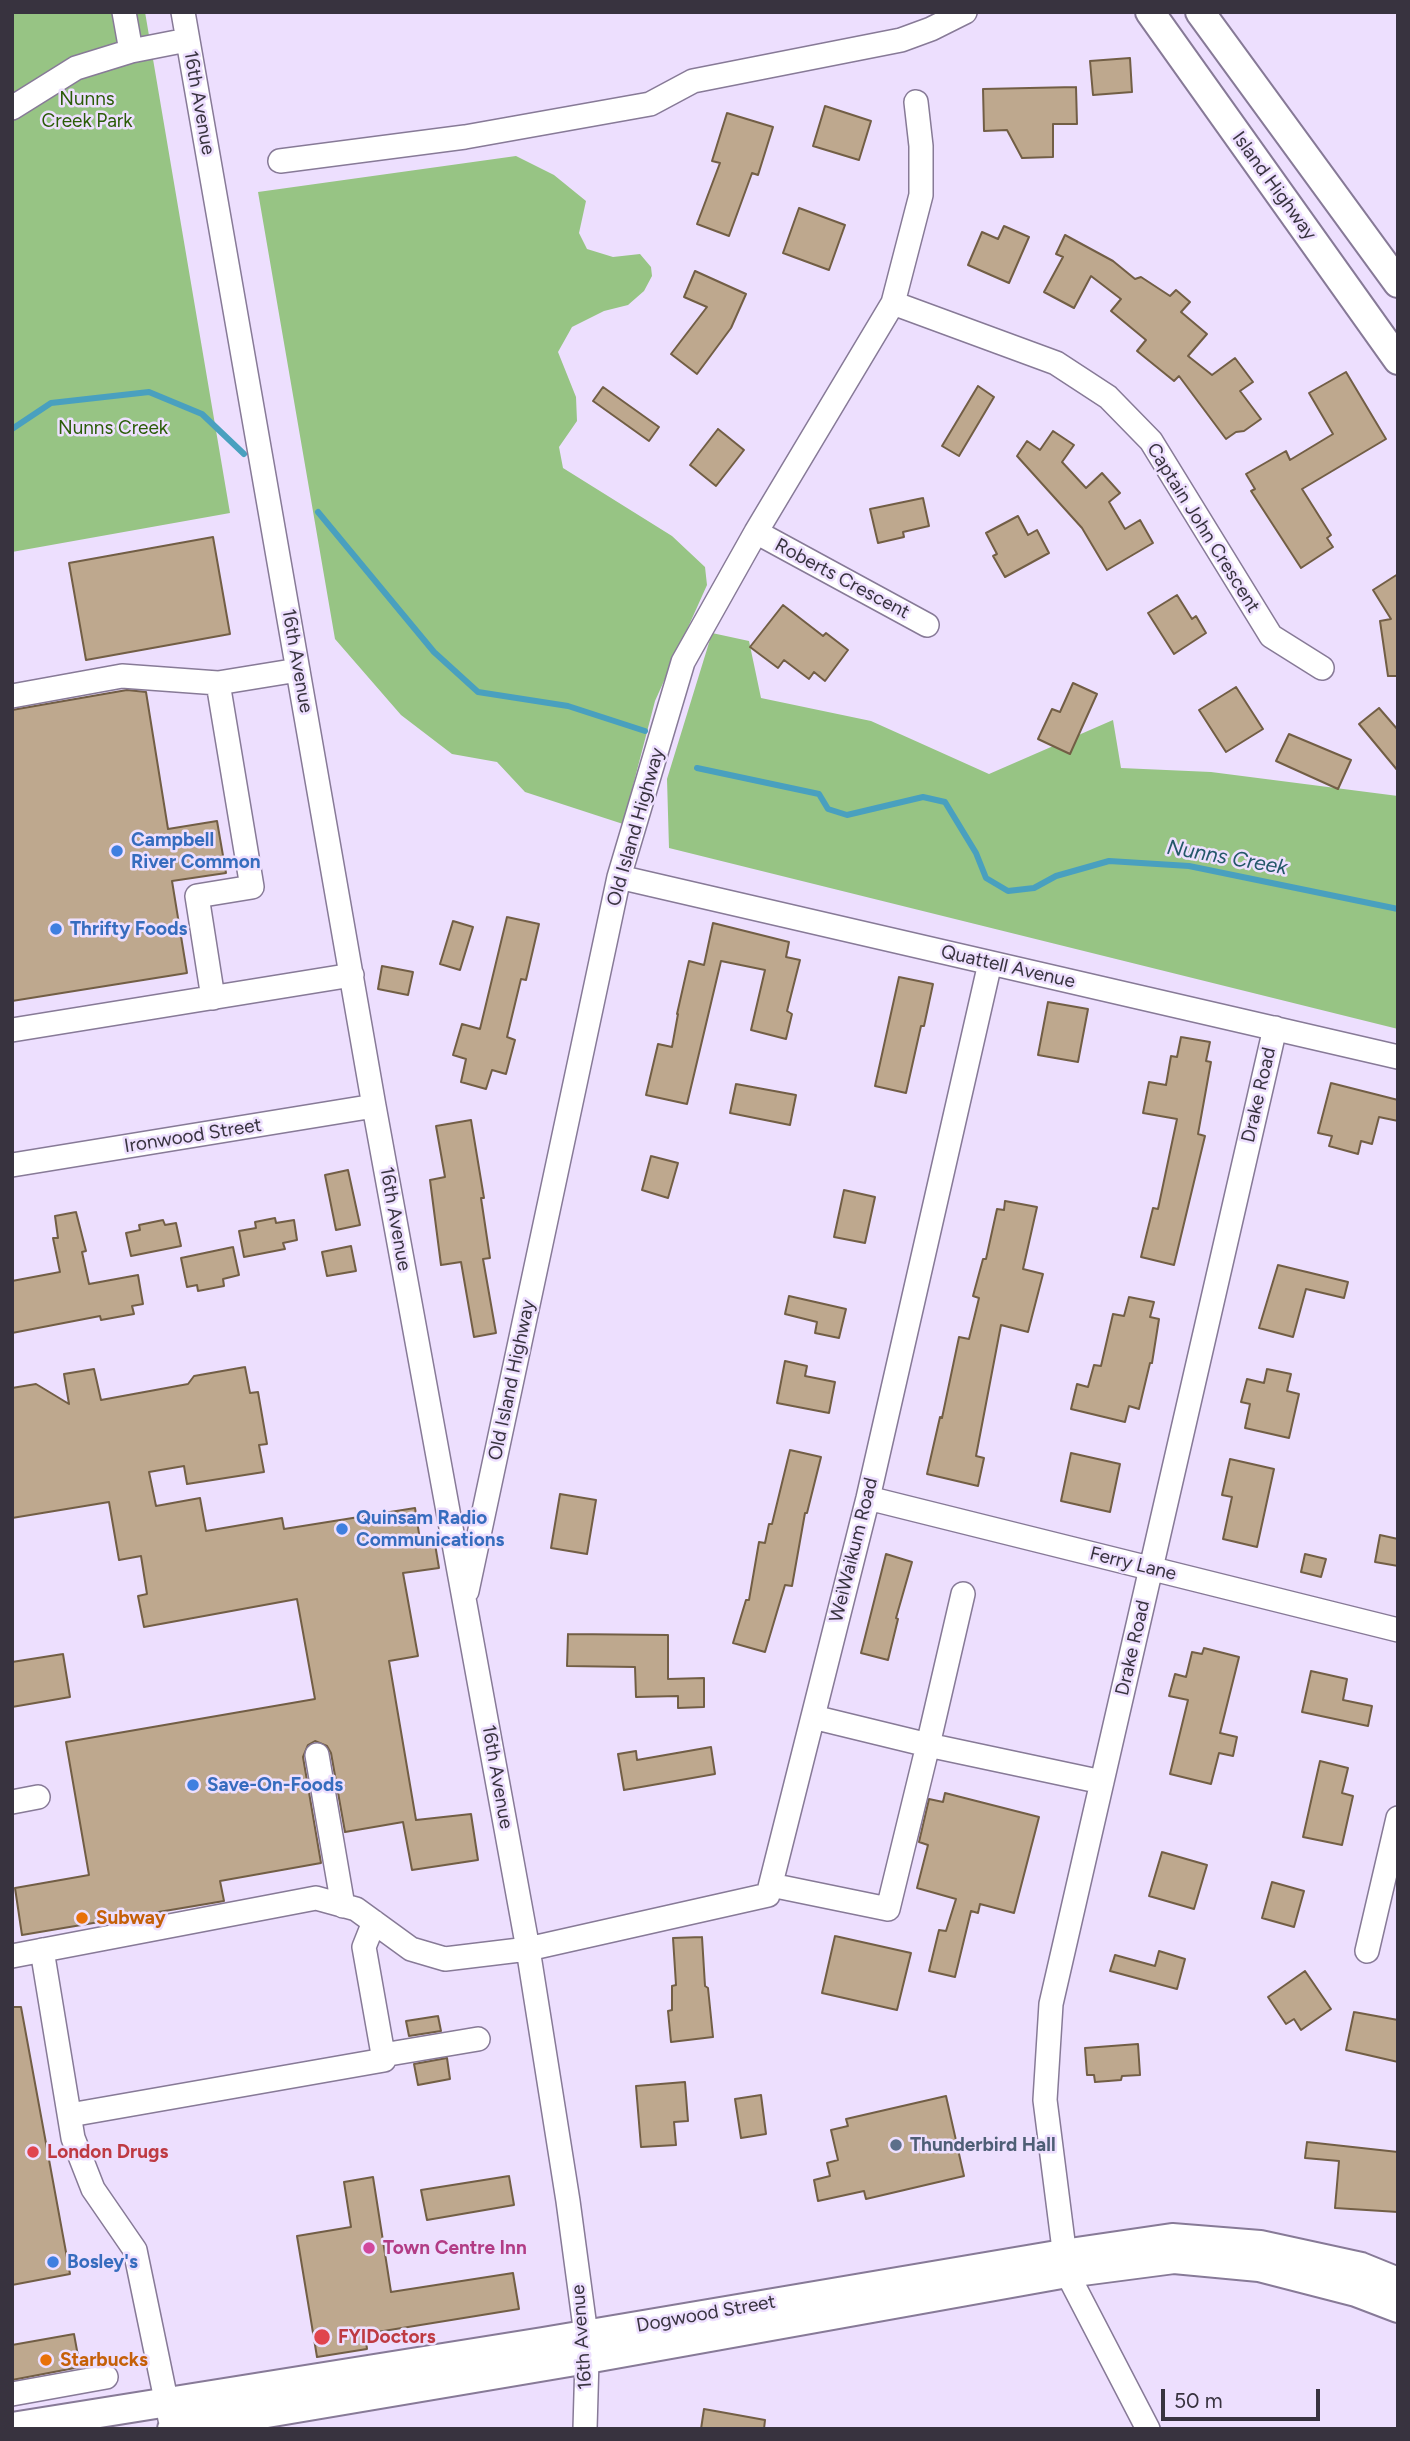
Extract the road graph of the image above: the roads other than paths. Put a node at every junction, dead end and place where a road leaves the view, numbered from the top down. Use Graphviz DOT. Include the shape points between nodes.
graph roads {
  1 [pos="124,12"];
  2 [pos="183,12"];
  3 [pos="965,12"];
  4 [pos="1150,12"];
  5 [pos="1200,12"];
  6 [pos="1216,12"];
  7 [pos="187,40"];
  8 [pos="131,51"];
  9 [pos="916,102"];
  10 [pos="12,108"];
  11 [pos="1270,108"];
  12 [pos="280,161"];
  13 [pos="1398,283"];
  14 [pos="893,303"];
  15 [pos="1398,360"];
  16 [pos="756,532"];
  17 [pos="927,625"];
  18 [pos="1322,668"];
  19 [pos="298,670"];
  20 [pos="218,683"];
  21 [pos="12,696"];
  22 [pos="619,877"];
  23 [pos="990,963"];
  24 [pos="352,975"];
  25 [pos="213,998"];
  26 [pos="1275,1028"];
  27 [pos="12,1030"];
  28 [pos="1398,1057"];
  29 [pos="374,1106"];
  30 [pos="12,1165"];
  31 [pos="868,1499"];
  32 [pos="1151,1569"];
  33 [pos="963,1594"];
  34 [pos="464,1600"];
  35 [pos="1398,1630"];
  36 [pos="813,1717"];
  37 [pos="928,1745"];
  38 [pos="317,1755"];
  39 [pos="1102,1782"];
  40 [pos="38,1797"];
  41 [pos="12,1802"];
  42 [pos="1398,1818"];
  43 [pos="771,1885"];
  44 [pos="343,1906"];
  45 [pos="374,1922"];
  46 [pos="528,1949"];
  47 [pos="42,1950"];
  48 [pos="1367,1951"];
  49 [pos="12,1956"];
  50 [pos="478,2039"];
  51 [pos="383,2055"];
  52 [pos="70,2115"];
  53 [pos="1065,2263"];
  54 [pos="1390,2287"];
  55 [pos="1398,2320"];
  56 [pos="587,2347"];
  57 [pos="106,2377"];
  58 [pos="12,2394"];
  59 [pos="169,2416"];
  60 [pos="12,2427"];
  61 [pos="585,2429"];
  62 [pos="1148,2429"];
  1 -- 8 [label="street"];
  2 -- 7 [label="street, 16th Avenue"];
  3 -- 12 [label="street" via="901,40 693,81 650,104 465,137"];
  4 -- 15 [label="main road, Island Highway"];
  5 -- 11 [label="main road"];
  6 -- 11 [label="main road"];
  7 -- 8 [label="street"];
  7 -- 19 [label="street, 16th Avenue"];
  8 -- 10 [label="street" via="76,68"];
  9 -- 14 [label="street, Old Island Highway" via="921,195"];
  11 -- 13 [label="main road"];
  14 -- 16 [label="street, Old Island Highway"];
  14 -- 18 [label="street, Captain John Crescent" via="1056,363 1108,397 1151,441 1270,636"];
  16 -- 17 [label="street, Roberts Crescent"];
  16 -- 22 [label="street, Old Island Highway" via="683,662"];
  19 -- 20 [label="street"];
  19 -- 24 [label="street, 16th Avenue"];
  20 -- 21 [label="street" via="122,676"];
  20 -- 25 [label="street" via="252,887 197,896"];
  22 -- 23 [label="street, Quattell Avenue"];
  22 -- 34 [label="street, Old Island Highway"];
  23 -- 26 [label="street, Quattell Avenue"];
  23 -- 31 [label="street, WeiWaikum Road"];
  24 -- 25 [label="street"];
  24 -- 29 [label="street, 16th Avenue"];
  25 -- 27 [label="street"];
  26 -- 28 [label="street, Quattell Avenue"];
  26 -- 32 [label="street, Drake Road"];
  29 -- 30 [label="street, Ironwood Street"];
  29 -- 34 [label="street, 16th Avenue"];
  31 -- 32 [label="street, Ferry Lane"];
  31 -- 36 [label="street, WeiWaikum Road"];
  32 -- 35 [label="street, Ferry Lane"];
  32 -- 39 [label="street, Drake Road"];
  33 -- 37 [label="street"];
  34 -- 46 [label="street, 16th Avenue"];
  36 -- 37 [label="street"];
  36 -- 43 [label="street, WeiWaikum Road"];
  37 -- 39 [label="street"];
  37 -- 43 [label="street" via="888,1909"];
  38 -- 44 [label="street"];
  39 -- 53 [label="street, Drake Road" via="1051,2004 1045,2100"];
  40 -- 41 [label="street"];
  42 -- 48 [label="street"];
  43 -- 46 [label="street" via="768,1895"];
  44 -- 45 [label="street"];
  44 -- 47 [label="street" via="316,1898"];
  45 -- 46 [label="street" via="411,1949 445,1959"];
  45 -- 51 [label="street" via="364,1947"];
  46 -- 56 [label="street, 16th Avenue"];
  47 -- 49 [label="street"];
  47 -- 52 [label="street"];
  50 -- 51 [label="street"];
  51 -- 52 [label="street" via="384,2060"];
  52 -- 59 [label="street" via="73,2138 93,2189 135,2250"];
  53 -- 54 [label="main road, Dogwood Street" via="1172,2238 1260,2245 1362,2267"];
  53 -- 56 [label="main road, Dogwood Street"];
  53 -- 62 [label="street"];
  54 -- 55 [label="main road"];
  56 -- 59 [label="main road, Dogwood Street"];
  56 -- 61 [label="street, 16th Avenue"];
  57 -- 58 [label="street"];
  59 -- 60 [label="main road, Dogwood Street"];
}
